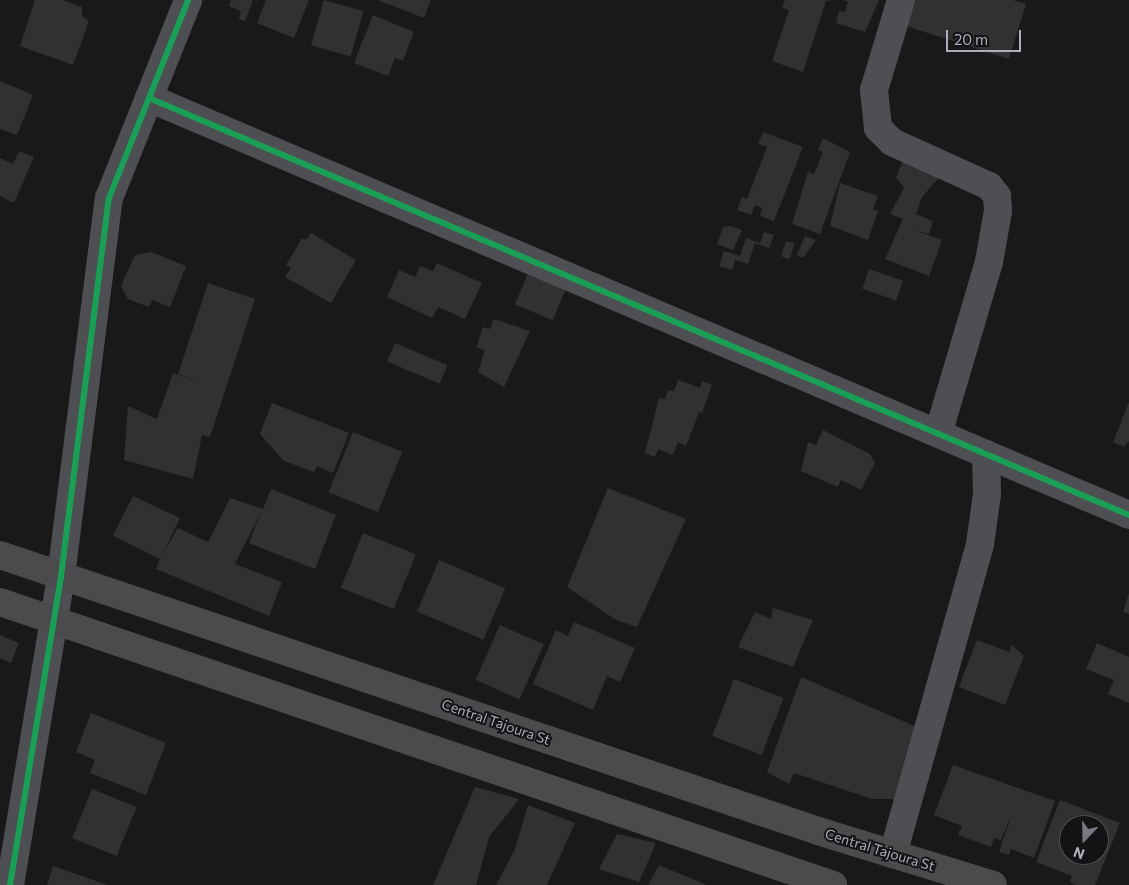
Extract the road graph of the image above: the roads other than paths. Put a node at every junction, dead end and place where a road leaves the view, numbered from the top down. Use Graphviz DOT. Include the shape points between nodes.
graph roads {
  1 [pos="188,0"];
  2 [pos="901,0"];
  3 [pos="149,98"];
  4 [pos="938,431"];
  5 [pos="986,454"];
  6 [pos="1129,515"];
  7 [pos="0,555"];
  8 [pos="61,576"];
  9 [pos="0,602"];
  10 [pos="54,622"];
  11 [pos="893,854"];
  12 [pos="10,885"];
  13 [pos="833,885"];
  14 [pos="993,885"];
  1 -- 3 [label="street"];
  2 -- 4 [label="street" via="874,90 878,128 892,142 989,186 998,211 989,262"];
  3 -- 4 [label="street"];
  3 -- 8 [label="street" via="109,198 100,246"];
  4 -- 5 [label="street"];
  5 -- 6 [label="street"];
  5 -- 11 [label="street" via="987,494 978,552"];
  7 -- 8 [label="main road, Central Tajoura St"];
  8 -- 10 [label="street"];
  8 -- 11 [label="main road, Central Tajoura St"];
  9 -- 10 [label="main road"];
  10 -- 12 [label="street"];
  10 -- 13 [label="main road"];
  11 -- 14 [label="main road, Central Tajoura St"];
}
